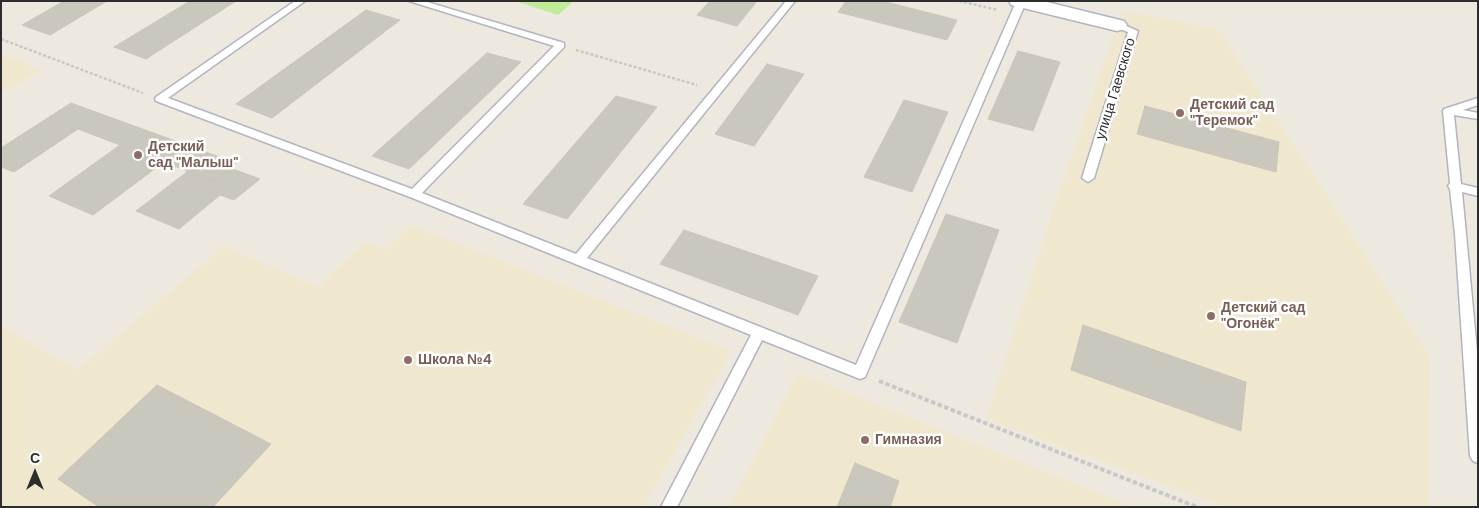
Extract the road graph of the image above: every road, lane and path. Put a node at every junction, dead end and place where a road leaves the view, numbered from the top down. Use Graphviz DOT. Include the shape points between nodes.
graph roads {
  1 [pos="301,1"];
  2 [pos="413,1"];
  3 [pos="791,1"];
  4 [pos="959,1"];
  5 [pos="1018,6"];
  6 [pos="1076,8"];
  7 [pos="1117,25"];
  8 [pos="1,39"];
  9 [pos="561,45"];
  10 [pos="717,91"];
  11 [pos="160,99"];
  12 [pos="1478,101"];
  13 [pos="1448,111"];
  14 [pos="1478,116"];
  15 [pos="1088,178"];
  16 [pos="1454,186"];
  17 [pos="1478,192"];
  18 [pos="414,194"];
  19 [pos="578,260"];
  20 [pos="758,333"];
  21 [pos="860,373"];
  22 [pos="1478,456"];
  23 [pos="669,507"];
  24 [pos="1197,507"];
  1 -- 11 [label="lane"];
  2 -- 9 [label="lane"];
  3 -- 10 [label="lane"];
  4 -- 5 [label="path"];
  5 -- 6 [label="street, улица Гаевского"];
  5 -- 21 [label="lane"];
  6 -- 7 [label="street, улица Гаевского"];
  7 -- 15 [label="lane, улица Гаевского" via="1133,31"];
  8 -- 11 [label="path"];
  9 -- 10 [label="path"];
  9 -- 18 [label="lane"];
  10 -- 19 [label="lane"];
  11 -- 18 [label="lane"];
  12 -- 13 [label="lane"];
  13 -- 14 [label="lane"];
  13 -- 16 [label="lane"];
  16 -- 17 [label="lane"];
  16 -- 22 [label="lane" via="1461,234"];
  18 -- 19 [label="lane"];
  19 -- 20 [label="lane"];
  20 -- 21 [label="lane"];
  20 -- 23 [label="lane"];
  21 -- 24 [label="path"];
}
